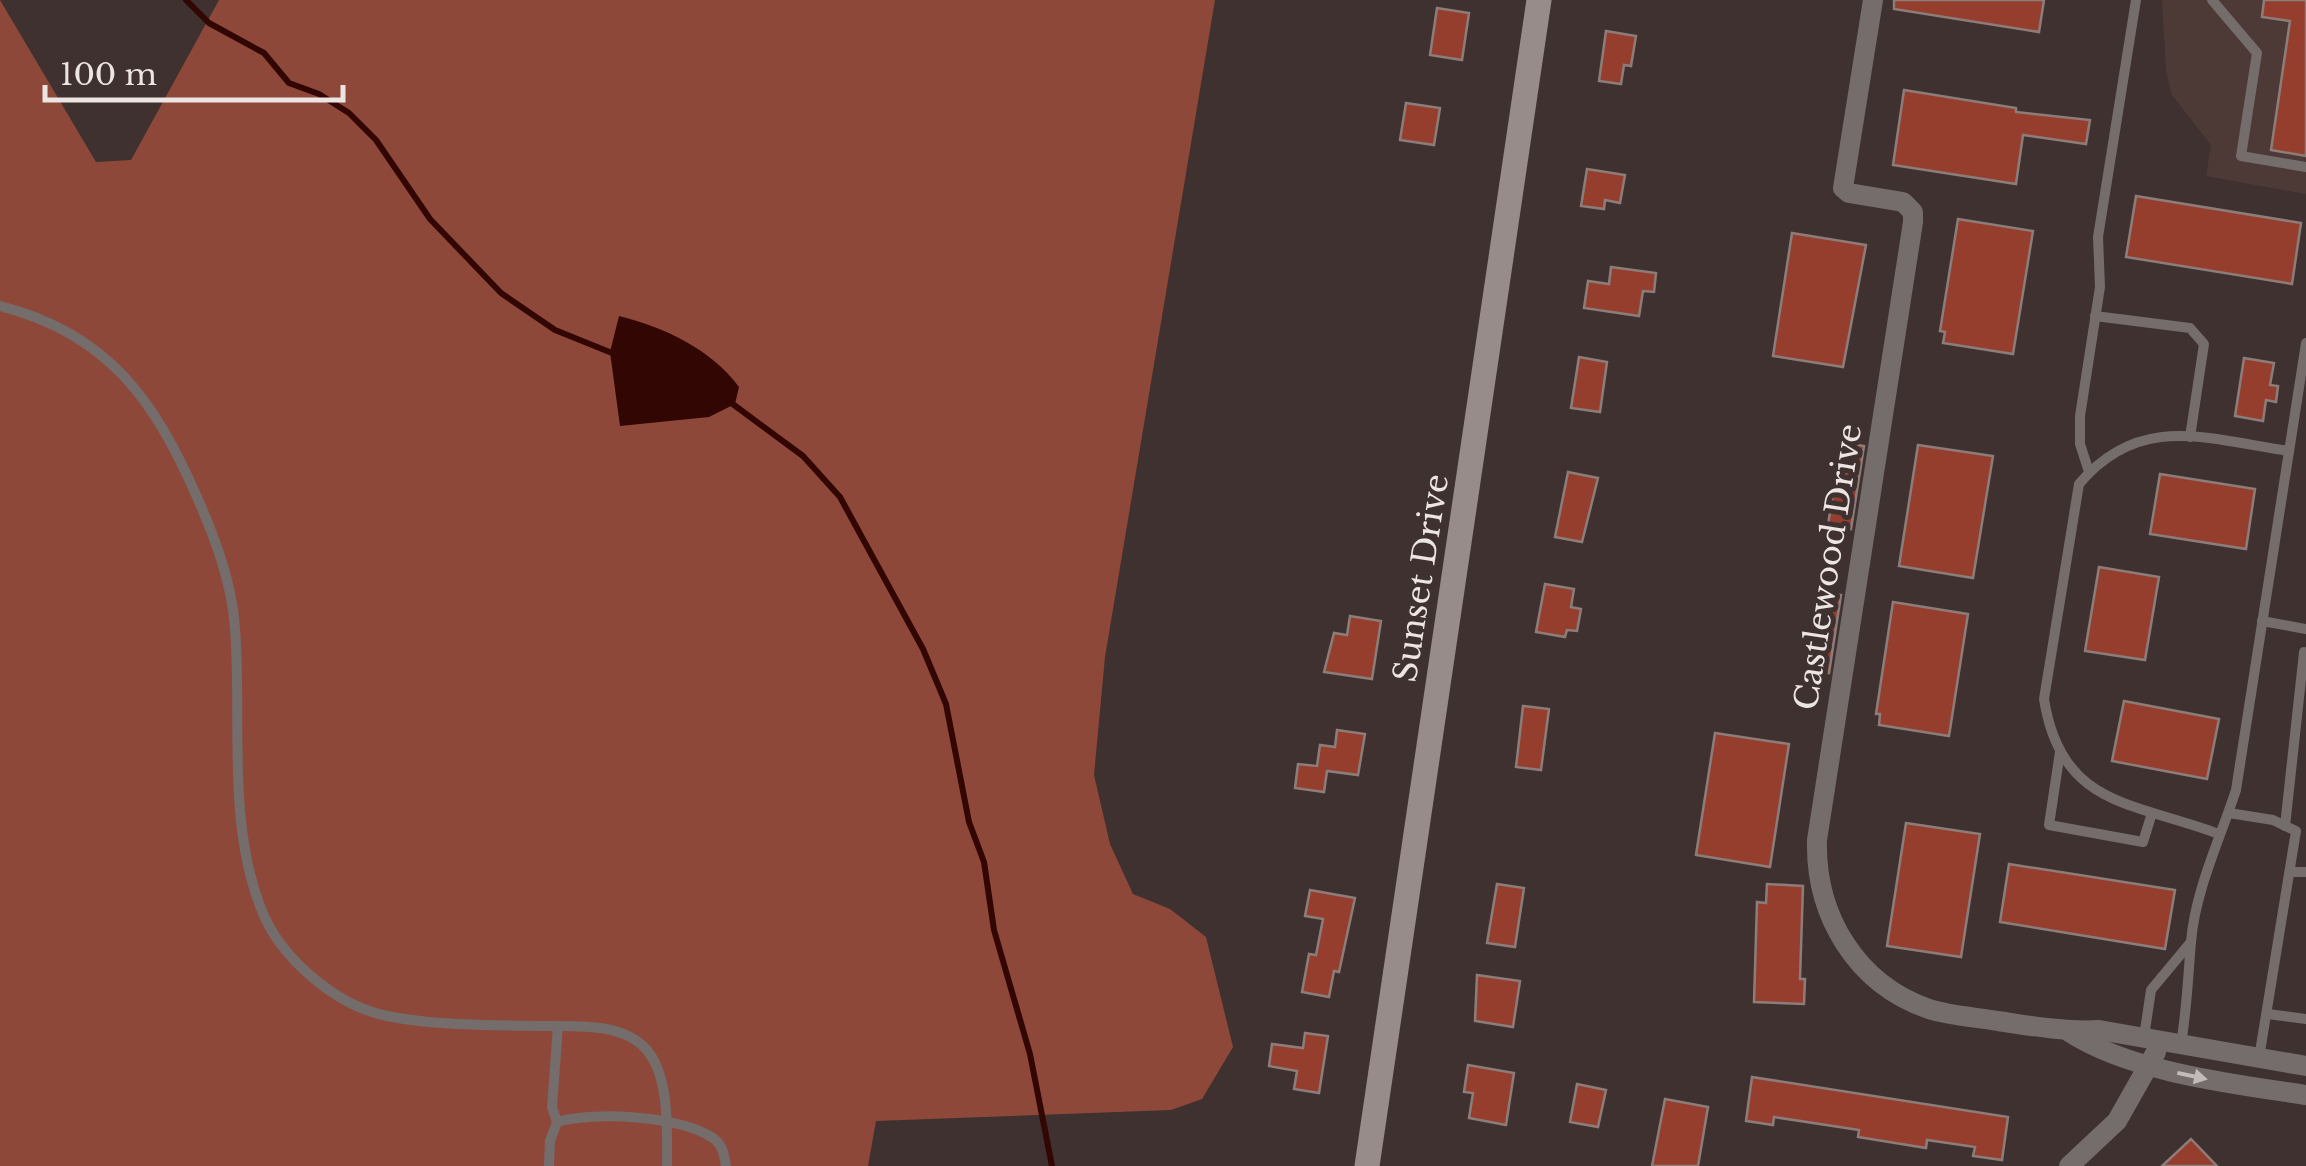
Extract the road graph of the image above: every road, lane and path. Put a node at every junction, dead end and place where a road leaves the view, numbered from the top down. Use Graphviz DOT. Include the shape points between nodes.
graph roads {
  1 [pos="1540,0"];
  2 [pos="1873,0"];
  3 [pos="2136,0"];
  4 [pos="2212,0"];
  5 [pos="2306,166"];
  6 [pos="0,306"];
  7 [pos="2096,316"];
  8 [pos="2306,344"];
  9 [pos="2190,436"];
  10 [pos="2289,451"];
  11 [pos="2089,472"];
  12 [pos="2262,621"];
  13 [pos="2306,629"];
  14 [pos="2306,649"];
  15 [pos="2303,688"];
  16 [pos="2060,752"];
  17 [pos="2152,813"];
  18 [pos="2228,813"];
  19 [pos="2285,826"];
  20 [pos="2220,834"];
  21 [pos="2290,872"];
  22 [pos="2306,872"];
  23 [pos="2190,942"];
  24 [pos="2268,1014"];
  25 [pos="2306,1020"];
  26 [pos="558,1026"];
  27 [pos="2069,1032"];
  28 [pos="2152,1039"];
  29 [pos="2181,1044"];
  30 [pos="2258,1059"];
  31 [pos="2152,1064"];
  32 [pos="2306,1066"];
  33 [pos="2306,1095"];
  34 [pos="665,1121"];
  35 [pos="557,1122"];
  36 [pos="548,1166"];
  37 [pos="668,1166"];
  38 [pos="726,1166"];
  39 [pos="1367,1166"];
  40 [pos="2068,1166"];
  1 -- 39 [label="street, Sunset Drive"];
  2 -- 27 [label="street, Castlewood Drive" via="1842,188 1903,202 1913,222 1817,840 1820,889 1856,961 1900,996 1932,1010"];
  3 -- 7 [label="lane" via="2098,237"];
  4 -- 5 [label="lane" via="2257,53 2241,156"];
  6 -- 26 [label="lane" via="73,334 140,389 171,438 212,530 235,623 240,801 250,865 279,945 312,976 384,1016"];
  7 -- 9 [label="lane" via="2190,328 2200,337"];
  7 -- 11 [label="lane" via="2080,416"];
  8 -- 10 [label="lane"];
  9 -- 10 [label="lane"];
  9 -- 11 [label="lane" via="2122,445"];
  10 -- 12 [label="lane"];
  11 -- 16 [label="lane" via="2078,484 2044,699 2048,730"];
  12 -- 13 [label="lane"];
  12 -- 18 [label="lane"];
  14 -- 15 [label="lane"];
  15 -- 19 [label="lane"];
  16 -- 17 [label="lane" via="2090,788"];
  16 -- 17 [label="lane" via="2049,825 2143,842"];
  17 -- 20 [label="lane"];
  18 -- 19 [label="lane"];
  18 -- 20 [label="lane"];
  19 -- 21 [label="lane" via="2296,831"];
  20 -- 23 [label="lane"];
  21 -- 22 [label="lane"];
  21 -- 24 [label="lane"];
  23 -- 28 [label="lane" via="2151,990"];
  23 -- 29 [label="lane"];
  24 -- 25 [label="lane"];
  24 -- 30 [label="lane"];
  26 -- 34 [label="lane" via="633,1037 656,1067"];
  26 -- 35 [label="lane" via="552,1107"];
  27 -- 28 [label="street, Castlewood Drive"];
  27 -- 31 [label="street, Castlewood Drive" via="2095,1050"];
  28 -- 29 [label="street, Castlewood Drive"];
  28 -- 31 [label="street"];
  29 -- 30 [label="street, Castlewood Drive"];
  30 -- 32 [label="street, Castlewood Drive"];
  31 -- 33 [label="street, Castlewood Drive, one-way" via="2186,1076"];
  31 -- 40 [label="street" via="2117,1120"];
  34 -- 35 [label="lane"];
  34 -- 37 [label="lane"];
  34 -- 38 [label="lane" via="715,1139"];
  35 -- 36 [label="lane"];
}
